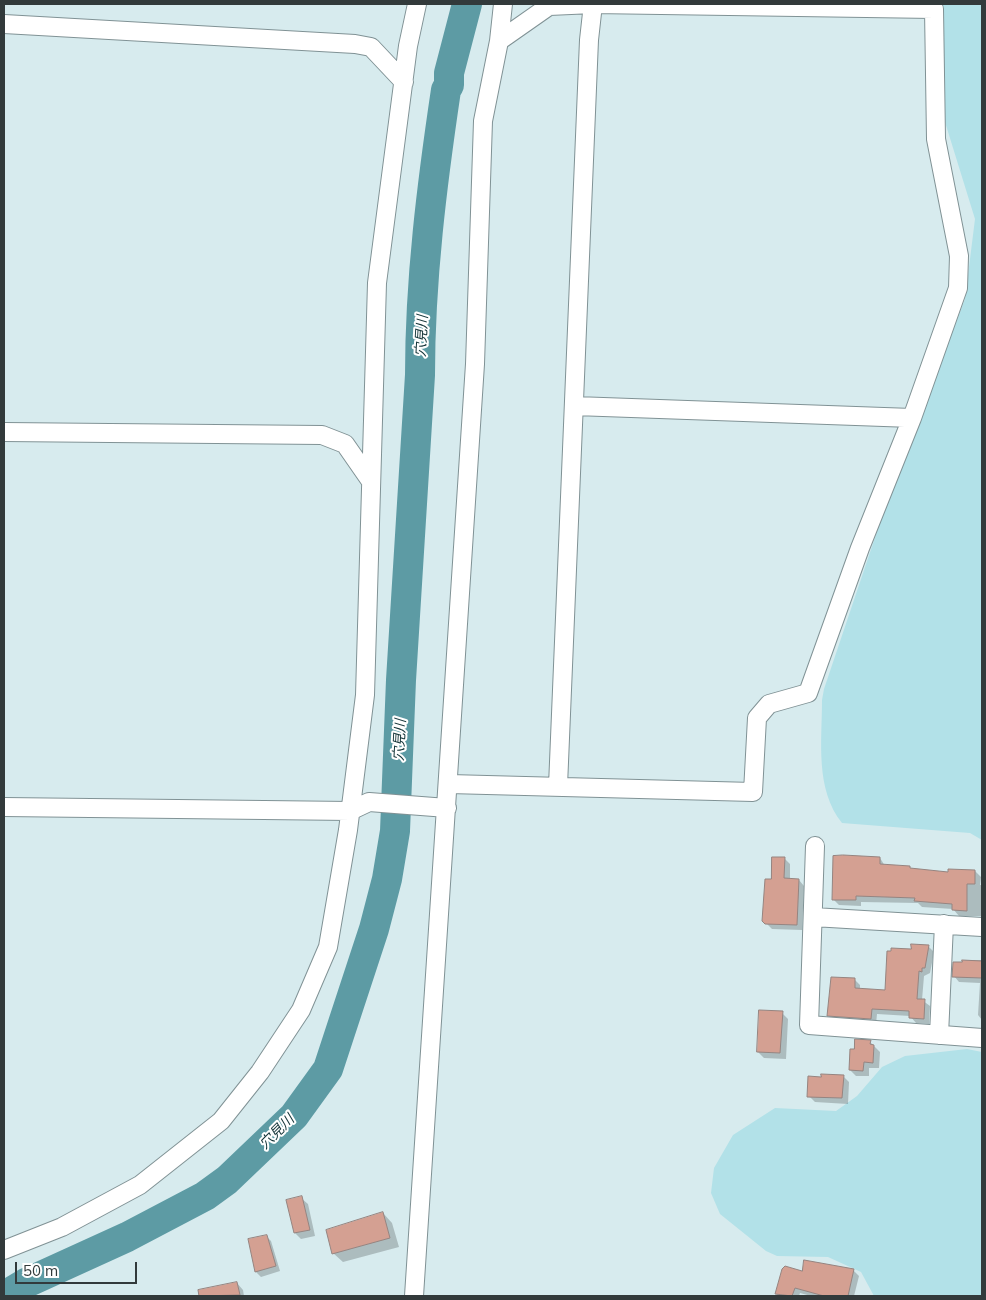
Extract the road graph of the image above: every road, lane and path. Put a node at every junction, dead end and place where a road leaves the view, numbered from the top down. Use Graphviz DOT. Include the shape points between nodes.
graph roads {
  1 [pos="417,4"];
  2 [pos="503,4"];
  3 [pos="593,4"];
  4 [pos="4,24"];
  5 [pos="498,41"];
  6 [pos="404,82"];
  7 [pos="575,406"];
  8 [pos="912,418"];
  9 [pos="4,432"];
  10 [pos="370,480"];
  11 [pos="449,784"];
  12 [pos="558,786"];
  13 [pos="4,807"];
  14 [pos="447,808"];
  15 [pos="350,812"];
  16 [pos="815,846"];
  17 [pos="813,917"];
  18 [pos="944,924"];
  19 [pos="982,927"];
  20 [pos="939,1035"];
  21 [pos="982,1038"];
  22 [pos="4,1250"];
  23 [pos="414,1296"];
  1 -- 6 [label="street"];
  2 -- 5 [label="street"];
  3 -- 5 [label="street" via="549,6"];
  3 -- 7 [label="street"];
  3 -- 8 [label="street" via="934,9 936,139 959,256 958,288"];
  4 -- 6 [label="street" via="355,44 371,47"];
  5 -- 11 [label="street" via="483,121 475,364"];
  6 -- 10 [label="street" via="377,283"];
  7 -- 8 [label="street"];
  7 -- 12 [label="street"];
  8 -- 12 [label="street" via="860,548 808,694 769,704 757,718 753,792"];
  9 -- 10 [label="street" via="322,435 345,444"];
  10 -- 15 [label="street" via="365,695"];
  11 -- 12 [label="street"];
  11 -- 14 [label="street"];
  13 -- 15 [label="street"];
  14 -- 15 [label="street" via="369,802"];
  14 -- 23 [label="street"];
  15 -- 22 [label="street" via="328,947 301,1010 260,1072 221,1121 140,1184 62,1227"];
  16 -- 17 [label="street"];
  17 -- 18 [label="street"];
  17 -- 20 [label="street" via="809,1025"];
  18 -- 19 [label="street"];
  18 -- 20 [label="street"];
  20 -- 21 [label="street"];
}
